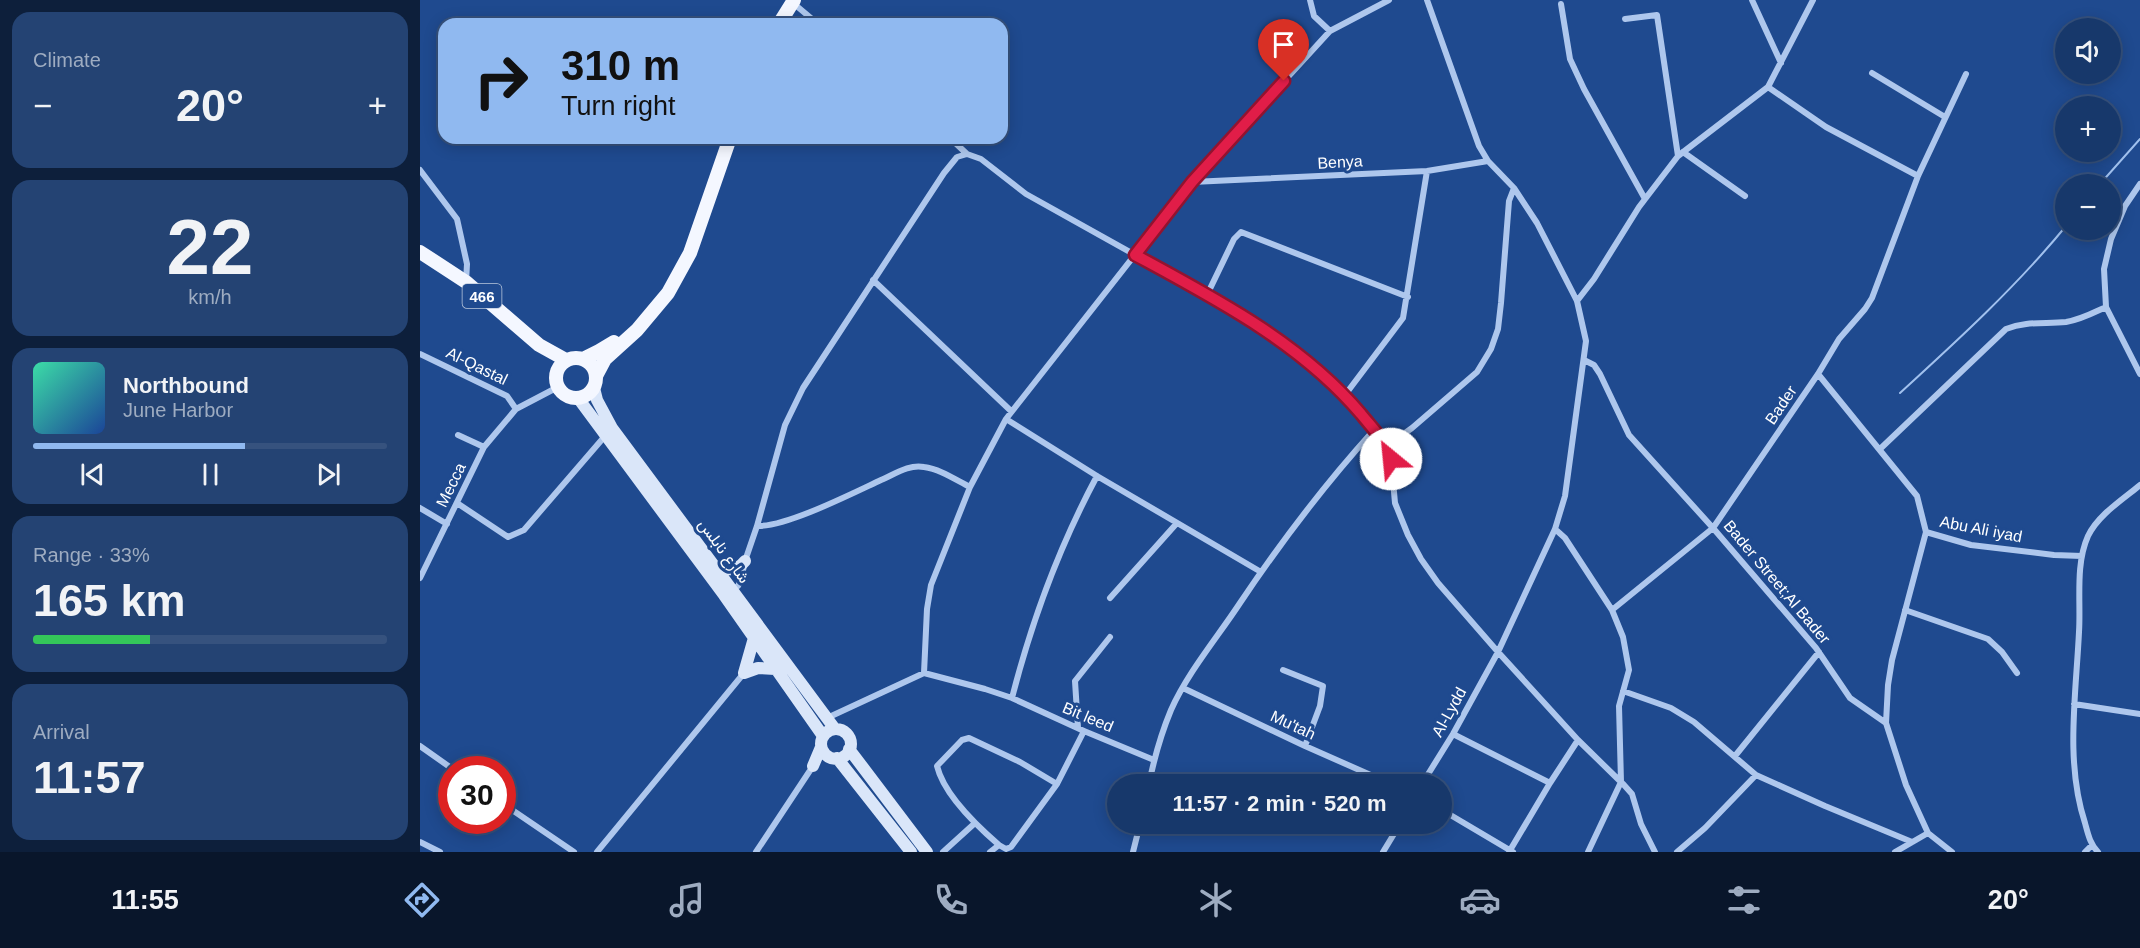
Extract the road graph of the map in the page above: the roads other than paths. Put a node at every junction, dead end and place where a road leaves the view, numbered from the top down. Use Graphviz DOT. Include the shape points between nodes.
graph roads {
  1 [pos="1310,0"];
  2 [pos="1389,0"];
  3 [pos="1427,0"];
  4 [pos="1752,0"];
  5 [pos="1813,0"];
  6 [pos="790,1"];
  7 [pos="1561,4"];
  8 [pos="776,18"];
  9 [pos="782,18"];
  10 [pos="811,18"];
  11 [pos="1625,19"];
  12 [pos="1330,31"];
  13 [pos="1781,63"];
  14 [pos="1872,73"];
  15 [pos="1966,74"];
  16 [pos="1768,87"];
  17 [pos="1945,117"];
  18 [pos="722,144"];
  19 [pos="728,144"];
  20 [pos="956,144"];
  21 [pos="967,154"];
  22 [pos="1681,154"];
  23 [pos="1488,161"];
  24 [pos="420,170"];
  25 [pos="1427,171"];
  26 [pos="1918,176"];
  27 [pos="1192,182"];
  28 [pos="2140,184"];
  29 [pos="1514,188"];
  30 [pos="1745,196"];
  31 [pos="1645,199"];
  32 [pos="420,252"];
  33 [pos="1135,255"];
  34 [pos="873,280"];
  35 [pos="466,282"];
  36 [pos="1207,295"];
  37 [pos="1408,297"];
  38 [pos="1577,302"];
  39 [pos="2106,308"];
  40 [pos="539,345"];
  41 [pos="420,354"];
  42 [pos="583,359"];
  43 [pos="566,360"];
  44 [pos="1584,360"];
  45 [pos="1818,374"];
  46 [pos="2140,374"];
  47 [pos="557,382"];
  48 [pos="595,382"];
  49 [pos="1345,395"];
  50 [pos="579,398"];
  51 [pos="516,410"];
  52 [pos="1011,411"];
  53 [pos="1006,419"];
  54 [pos="1374,430"];
  55 [pos="458,435"];
  56 [pos="605,436"];
  57 [pos="1387,446"];
  58 [pos="484,447"];
  59 [pos="1880,449"];
  60 [pos="1097,476"];
  61 [pos="2140,485"];
  62 [pos="970,487"];
  63 [pos="457,503"];
  64 [pos="420,508"];
  65 [pos="1177,523"];
  66 [pos="447,524"];
  67 [pos="757,526"];
  68 [pos="1713,528"];
  69 [pos="1555,529"];
  70 [pos="1926,532"];
  71 [pos="2082,556"];
  72 [pos="745,561"];
  73 [pos="715,566"];
  74 [pos="1261,572"];
  75 [pos="420,578"];
  76 [pos="728,592"];
  77 [pos="1110,598"];
  78 [pos="1612,610"];
  79 [pos="1905,610"];
  80 [pos="1110,637"];
  81 [pos="754,638"];
  82 [pos="1498,652"];
  83 [pos="1819,652"];
  84 [pos="775,669"];
  85 [pos="1283,670"];
  86 [pos="744,673"];
  87 [pos="924,673"];
  88 [pos="2017,673"];
  89 [pos="1183,688"];
  90 [pos="1623,691"];
  91 [pos="1012,698"];
  92 [pos="2074,704"];
  93 [pos="2140,714"];
  94 [pos="826,719"];
  95 [pos="1886,723"];
  96 [pos="835,729"];
  97 [pos="1081,730"];
  98 [pos="1454,734"];
  99 [pos="1578,740"];
  100 [pos="822,742"];
  101 [pos="420,746"];
  102 [pos="1305,746"];
  103 [pos="849,748"];
  104 [pos="1735,756"];
  105 [pos="834,758"];
  106 [pos="438,759"];
  107 [pos="1154,760"];
  108 [pos="813,766"];
  109 [pos="1151,774"];
  110 [pos="1369,774"];
  111 [pos="1428,774"];
  112 [pos="1756,775"];
  113 [pos="1621,782"];
  114 [pos="1550,783"];
  115 [pos="1057,784"];
  116 [pos="516,813"];
  117 [pos="1452,816"];
  118 [pos="975,824"];
  119 [pos="1928,833"];
  120 [pos="1138,834"];
  121 [pos="1394,834"];
  122 [pos="420,842"];
  123 [pos="1912,842"];
  124 [pos="999,845"];
  125 [pos="2092,845"];
  126 [pos="1511,851"];
  127 [pos="440,852"];
  128 [pos="574,852"];
  129 [pos="597,852"];
  130 [pos="756,852"];
  131 [pos="911,852"];
  132 [pos="927,852"];
  133 [pos="944,852"];
  134 [pos="990,852"];
  135 [pos="1133,852"];
  136 [pos="1383,852"];
  137 [pos="1588,852"];
  138 [pos="1655,852"];
  139 [pos="1677,852"];
  140 [pos="1895,852"];
  141 [pos="1952,852"];
  142 [pos="2085,852"];
  143 [pos="2098,852"];
  1 -- 12 [label="street" via="1314,16"];
  2 -- 12 [label="street"];
  3 -- 23 [label="street, Al-Lydd" via="1479,146"];
  4 -- 13 [label="street"];
  5 -- 13 [label="street"];
  6 -- 8 [label="main road"];
  6 -- 9 [label="main road"];
  6 -- 10 [label="street"];
  7 -- 31 [label="street" via="1570,59"];
  11 -- 22 [label="street" via="1657,15"];
  12 -- 27 [label="street"];
  13 -- 16 [label="street"];
  14 -- 17 [label="street"];
  15 -- 17 [label="street, Bader"];
  16 -- 22 [label="street"];
  16 -- 26 [label="street" via="1826,127"];
  17 -- 26 [label="street, Bader"];
  18 -- 42 [label="main road" via="684,255 672,277 630,329"];
  19 -- 48 [label="main road" via="690,254 668,293 637,330 606,358"];
  20 -- 21 [label="street"];
  21 -- 33 [label="street" via="981,159 1026,194"];
  21 -- 34 [label="street" via="957,157 944,173"];
  22 -- 30 [label="street"];
  22 -- 31 [label="street"];
  23 -- 25 [label="street, Benya"];
  23 -- 29 [label="street, Al-Lydd"];
  24 -- 35 [label="street" via="457,219 467,264"];
  25 -- 27 [label="street, Benya"];
  25 -- 37 [label="street"];
  26 -- 45 [label="street, Bader" via="1872,298 1839,339"];
  27 -- 33 [label="street"];
  28 -- 39 [label="street" via="2125,206 2111,239 2104,269"];
  29 -- 38 [label="street, Al-Lydd" via="1538,223"];
  29 -- 57 [label="street" via="1509,201 1498,329 1491,349 1477,372"];
  31 -- 38 [label="street"];
  32 -- 35 [label="main road, 466"];
  33 -- 36 [label="street"];
  33 -- 52 [label="street"];
  34 -- 52 [label="street"];
  34 -- 67 [label="street" via="789,415"];
  35 -- 40 [label="main road, 466"];
  36 -- 37 [label="street" via="1234,239 1242,232"];
  36 -- 49 [label="street" via="1294,350"];
  37 -- 49 [label="street" via="1403,318"];
  38 -- 44 [label="street, Al-Lydd" via="1586,341"];
  39 -- 46 [label="street"];
  39 -- 59 [label="street" via="2068,322 2020,323 2006,329"];
  40 -- 43 [label="main road, 466"];
  40 -- 47 [label="main road, 466"];
  41 -- 51 [label="street, Al-Qastal" via="507,396"];
  42 -- 43 [label="main road"];
  42 -- 48 [label="main road" via="592,365"];
  43 -- 47 [label="main road" via="558,368"];
  44 -- 68 [label="street, Bader Street;Al Bader" via="1600,374 1629,435"];
  44 -- 69 [label="street, Al-Lydd" via="1565,495"];
  45 -- 59 [label="street, Abu Ali iyad"];
  45 -- 68 [label="street, Bader"];
  47 -- 50 [label="main road" via="566,396"];
  47 -- 51 [label="street"];
  48 -- 50 [label="main road"];
  48 -- 73 [label="main road, شارع نابلس" via="597,400 612,428"];
  49 -- 54 [label="street"];
  50 -- 56 [label="main road, شارع نابلس"];
  51 -- 58 [label="street, Mecca"];
  52 -- 53 [label="street"];
  53 -- 60 [label="street"];
  53 -- 62 [label="street"];
  54 -- 57 [label="street"];
  54 -- 74 [label="street" via="1334,474"];
  55 -- 58 [label="street"];
  56 -- 63 [label="street" via="524,530 508,537"];
  56 -- 76 [label="main road, شارع نابلس"];
  57 -- 82 [label="street" via="1395,503 1408,535 1438,583"];
  58 -- 63 [label="street, Mecca"];
  59 -- 70 [label="street, Abu Ali iyad" via="1917,496"];
  60 -- 65 [label="street"];
  60 -- 91 [label="street" via="1042,594"];
  61 -- 71 [label="street" via="2099,520 2088,536"];
  62 -- 67 [label="street" via="933,469 909,467 833,502 775,524"];
  62 -- 87 [label="street" via="931,585"];
  63 -- 66 [label="street, Mecca"];
  64 -- 66 [label="street"];
  65 -- 74 [label="street"];
  65 -- 77 [label="street"];
  66 -- 75 [label="street, Mecca"];
  67 -- 72 [label="street"];
  68 -- 78 [label="street, Bader"];
  68 -- 83 [label="street, Bader Street;Al Bader"];
  69 -- 78 [label="street"];
  69 -- 82 [label="street, Al-Lydd"];
  70 -- 71 [label="street, Abu Ali iyad" via="1971,544"];
  70 -- 79 [label="street"];
  71 -- 92 [label="street"];
  72 -- 73 [label="main road" via="736,569"];
  72 -- 76 [label="street" via="741,580"];
  73 -- 76 [label="main road, شارع نابلس"];
  74 -- 89 [label="street"];
  76 -- 81 [label="main road, شارع نابلس"];
  76 -- 94 [label="main road, شارع نابلس"];
  78 -- 90 [label="street" via="1623,637 1629,670"];
  79 -- 88 [label="street" via="1988,639"];
  79 -- 95 [label="street" via="1892,660"];
  80 -- 97 [label="street" via="1075,681"];
  81 -- 84 [label="main road, شارع نابلس"];
  81 -- 86 [label="main road"];
  82 -- 98 [label="street, Al-Lydd"];
  82 -- 99 [label="street"];
  83 -- 95 [label="street, Bader Street;Al Bader" via="1850,698"];
  83 -- 104 [label="street"];
  84 -- 86 [label="main road" via="758,668"];
  84 -- 100 [label="main road, شارع نابلس"];
  85 -- 102 [label="street" via="1323,686"];
  86 -- 129 [label="street"];
  87 -- 91 [label="street, Bit leed"];
  87 -- 94 [label="street"];
  89 -- 102 [label="street, Mu'tah"];
  89 -- 107 [label="street" via="1162,731"];
  90 -- 104 [label="street" via="1671,708"];
  90 -- 113 [label="street" via="1619,706"];
  91 -- 97 [label="street, Bit leed"];
  92 -- 93 [label="street"];
  92 -- 125 [label="street" via="2079,803"];
  94 -- 96 [label="main road, شارع نابلس"];
  95 -- 119 [label="street" via="1906,785"];
  96 -- 100 [label="main road" via="828,731"];
  96 -- 103 [label="main road" via="848,735"];
  97 -- 107 [label="street, Bit leed"];
  97 -- 115 [label="street"];
  98 -- 111 [label="street, Al-Lydd"];
  98 -- 114 [label="street"];
  99 -- 113 [label="street"];
  99 -- 114 [label="street"];
  100 -- 105 [label="main road" via="825,754"];
  100 -- 108 [label="main road"];
  101 -- 106 [label="street"];
  102 -- 110 [label="street, Mu'tah"];
  103 -- 105 [label="main road" via="845,755"];
  103 -- 132 [label="main road"];
  104 -- 112 [label="street"];
  105 -- 108 [label="main road"];
  105 -- 131 [label="main road"];
  107 -- 109 [label="street"];
  108 -- 130 [label="street"];
  112 -- 123 [label="street"];
  112 -- 139 [label="street"];
  113 -- 137 [label="street"];
  113 -- 138 [label="street" via="1632,794"];
  114 -- 126 [label="street"];
  115 -- 118 [label="street" via="969,738 962,740 937,766 939,775"];
  115 -- 124 [label="street" via="1011,847"];
  116 -- 128 [label="street"];
  117 -- 126 [label="street"];
  118 -- 124 [label="street"];
  118 -- 133 [label="street"];
  119 -- 123 [label="street"];
  119 -- 141 [label="street"];
  120 -- 135 [label="street"];
  121 -- 136 [label="street"];
  122 -- 127 [label="street"];
  123 -- 140 [label="street"];
  124 -- 134 [label="street"];
  125 -- 142 [label="street"];
  125 -- 143 [label="street"];
}
